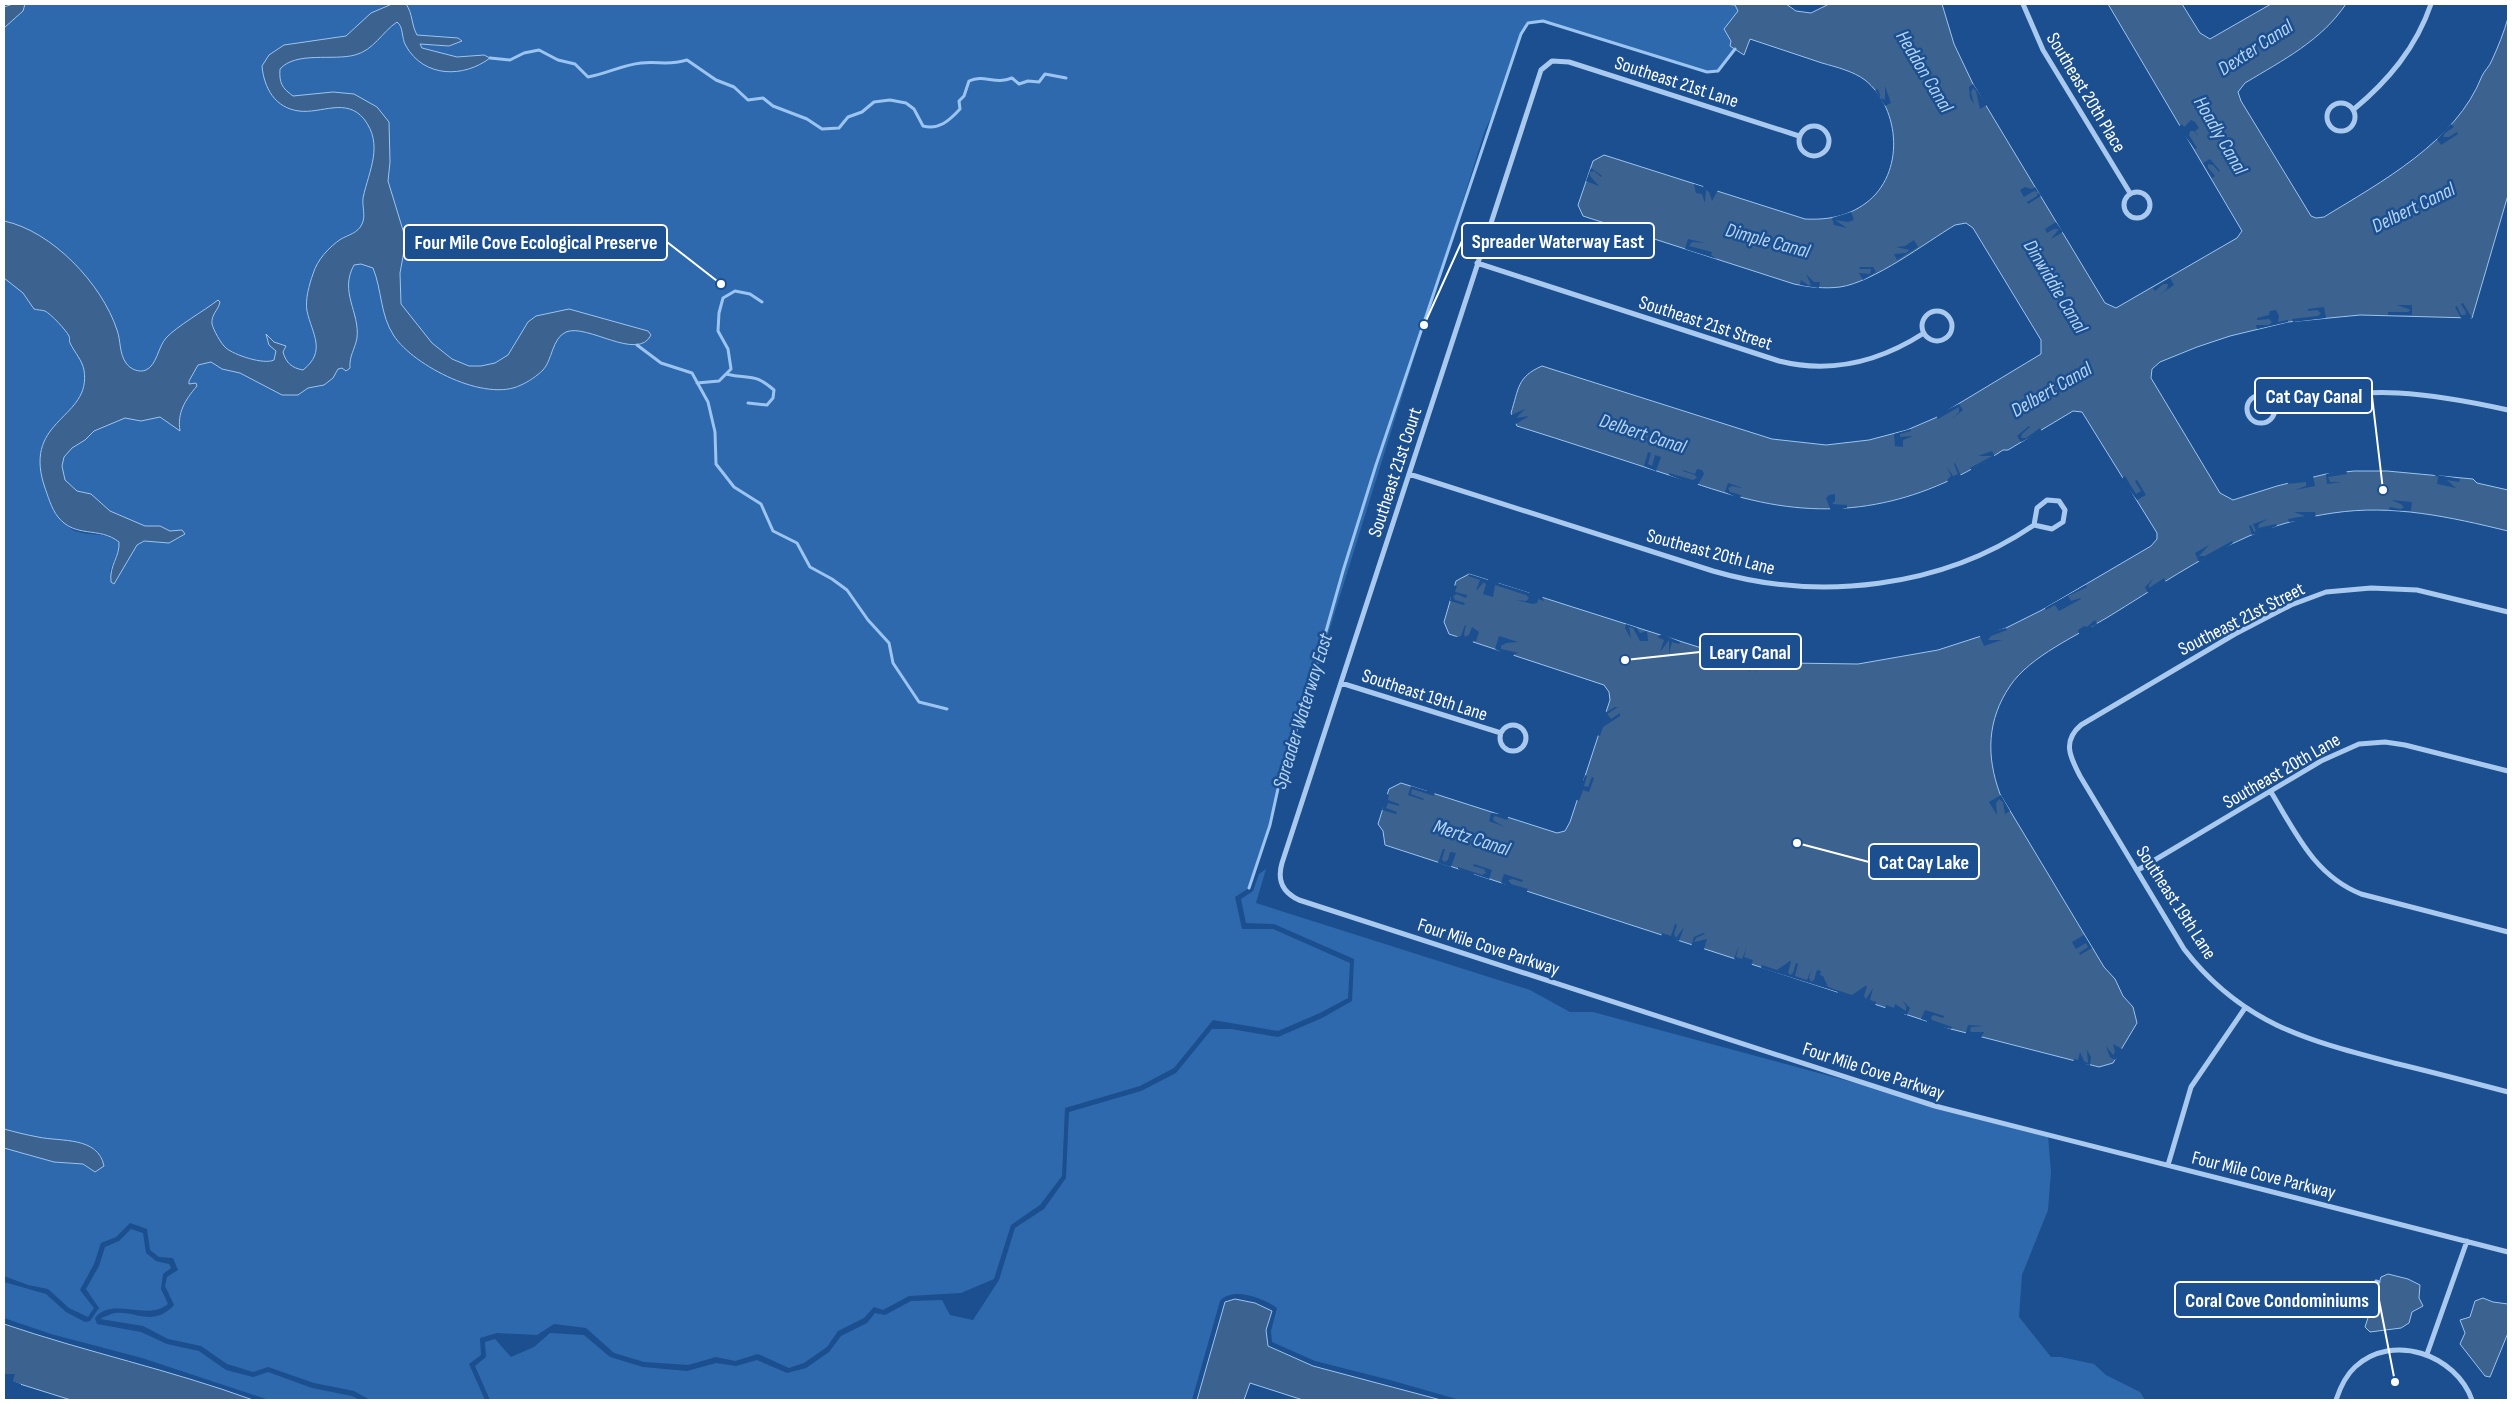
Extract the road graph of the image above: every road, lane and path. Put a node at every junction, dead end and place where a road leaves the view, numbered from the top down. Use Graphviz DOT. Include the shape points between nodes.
graph roads {
  1 [pos="2024,4"];
  2 [pos="2430,4"];
  3 [pos="1546,64"];
  4 [pos="2353,110"];
  5 [pos="1799,136"];
  6 [pos="2130,194"];
  7 [pos="1477,263"];
  8 [pos="1924,334"];
  9 [pos="2274,403"];
  10 [pos="2508,410"];
  11 [pos="1409,474"];
  12 [pos="2034,525"];
  13 [pos="2508,612"];
  14 [pos="1341,683"];
  15 [pos="1500,733"];
  16 [pos="2069,741"];
  17 [pos="2508,771"];
  18 [pos="2271,792"];
  19 [pos="2138,870"];
  20 [pos="1284,890"];
  21 [pos="2508,932"];
  22 [pos="2245,1008"];
  23 [pos="2508,1092"];
  24 [pos="2168,1166"];
  25 [pos="2467,1241"];
  26 [pos="2508,1252"];
  27 [pos="2427,1354"];
  28 [pos="2336,1400"];
  29 [pos="2472,1400"];
  1 -- 6 [label="street, Southeast 20th Place" via="2043,50"];
  2 -- 4 [label="street" via="2418,34 2397,66 2379,88"];
  3 -- 5 [label="street, Southeast 21st Lane" via="1569,62"];
  3 -- 7 [label="street, Southeast 21st Court" via="1537,78"];
  4 -- 4 [label="street" via="2344,103 2334,104 2327,113 2328,124 2337,131 2348,129 2354,121"];
  5 -- 5 [label="street" via="1800,148 1809,156 1821,155 1830,144 1828,134 1817,126 1809,126"];
  6 -- 6 [label="street" via="2124,201 2126,212 2137,218 2146,214 2150,206 2148,197 2141,192"];
  7 -- 8 [label="street, Southeast 21st Street" via="1802,366 1862,362 1891,352"];
  7 -- 11 [label="street, Southeast 21st Court"];
  8 -- 8 [label="street" via="1935,341 1943,340 1952,330 1951,320 1941,312 1929,314 1923,324"];
  9 -- 9 [label="street" via="2268,396 2255,396 2248,402 2248,414 2254,422 2266,423 2274,416"];
  9 -- 10 [label="street" via="2352,394 2398,393 2449,398"];
  11 -- 12 [label="street, Southeast 20th Lane" via="1713,571 1784,585 1845,586 1911,577 1972,557"];
  11 -- 14 [label="street, Southeast 21st Court"];
  12 -- 12 [label="street" via="2057,528 2065,518 2064,506 2055,500 2042,502 2037,508"];
  13 -- 16 [label="street, Southeast 21st Street" via="2410,589 2355,589 2314,596 2222,641 2081,725"];
  14 -- 15 [label="street, Southeast 19th Lane"];
  14 -- 20 [label="street, Southeast 21st Court" via="1281,869 1280,881"];
  15 -- 15 [label="street, Southeast 19th Lane" via="1506,749 1515,750 1524,743 1524,732 1518,726 1507,726"];
  16 -- 19 [label="street, Southeast 19th Lane" via="2069,752 2080,776"];
  17 -- 18 [label="street, Southeast 20th Lane" via="2405,745 2369,743 2333,754"];
  18 -- 19 [label="street, Southeast 20th Lane"];
  18 -- 21 [label="street" via="2310,858 2340,884 2361,894"];
  19 -- 22 [label="street, Southeast 19th Lane" via="2196,964"];
  20 -- 24 [label="street, Four Mile Cove Parkway" via="1299,900 1935,1106"];
  22 -- 23 [label="street, Southeast 19th Lane" via="2277,1026 2317,1042"];
  22 -- 24 [label="street" via="2191,1087"];
  24 -- 25 [label="street, Four Mile Cove Parkway"];
  25 -- 26 [label="street, Four Mile Cove Parkway"];
  25 -- 27 [label="street"];
  27 -- 28 [label="street" via="2402,1351 2371,1357 2350,1373"];
  27 -- 29 [label="street" via="2460,1378"];
}
